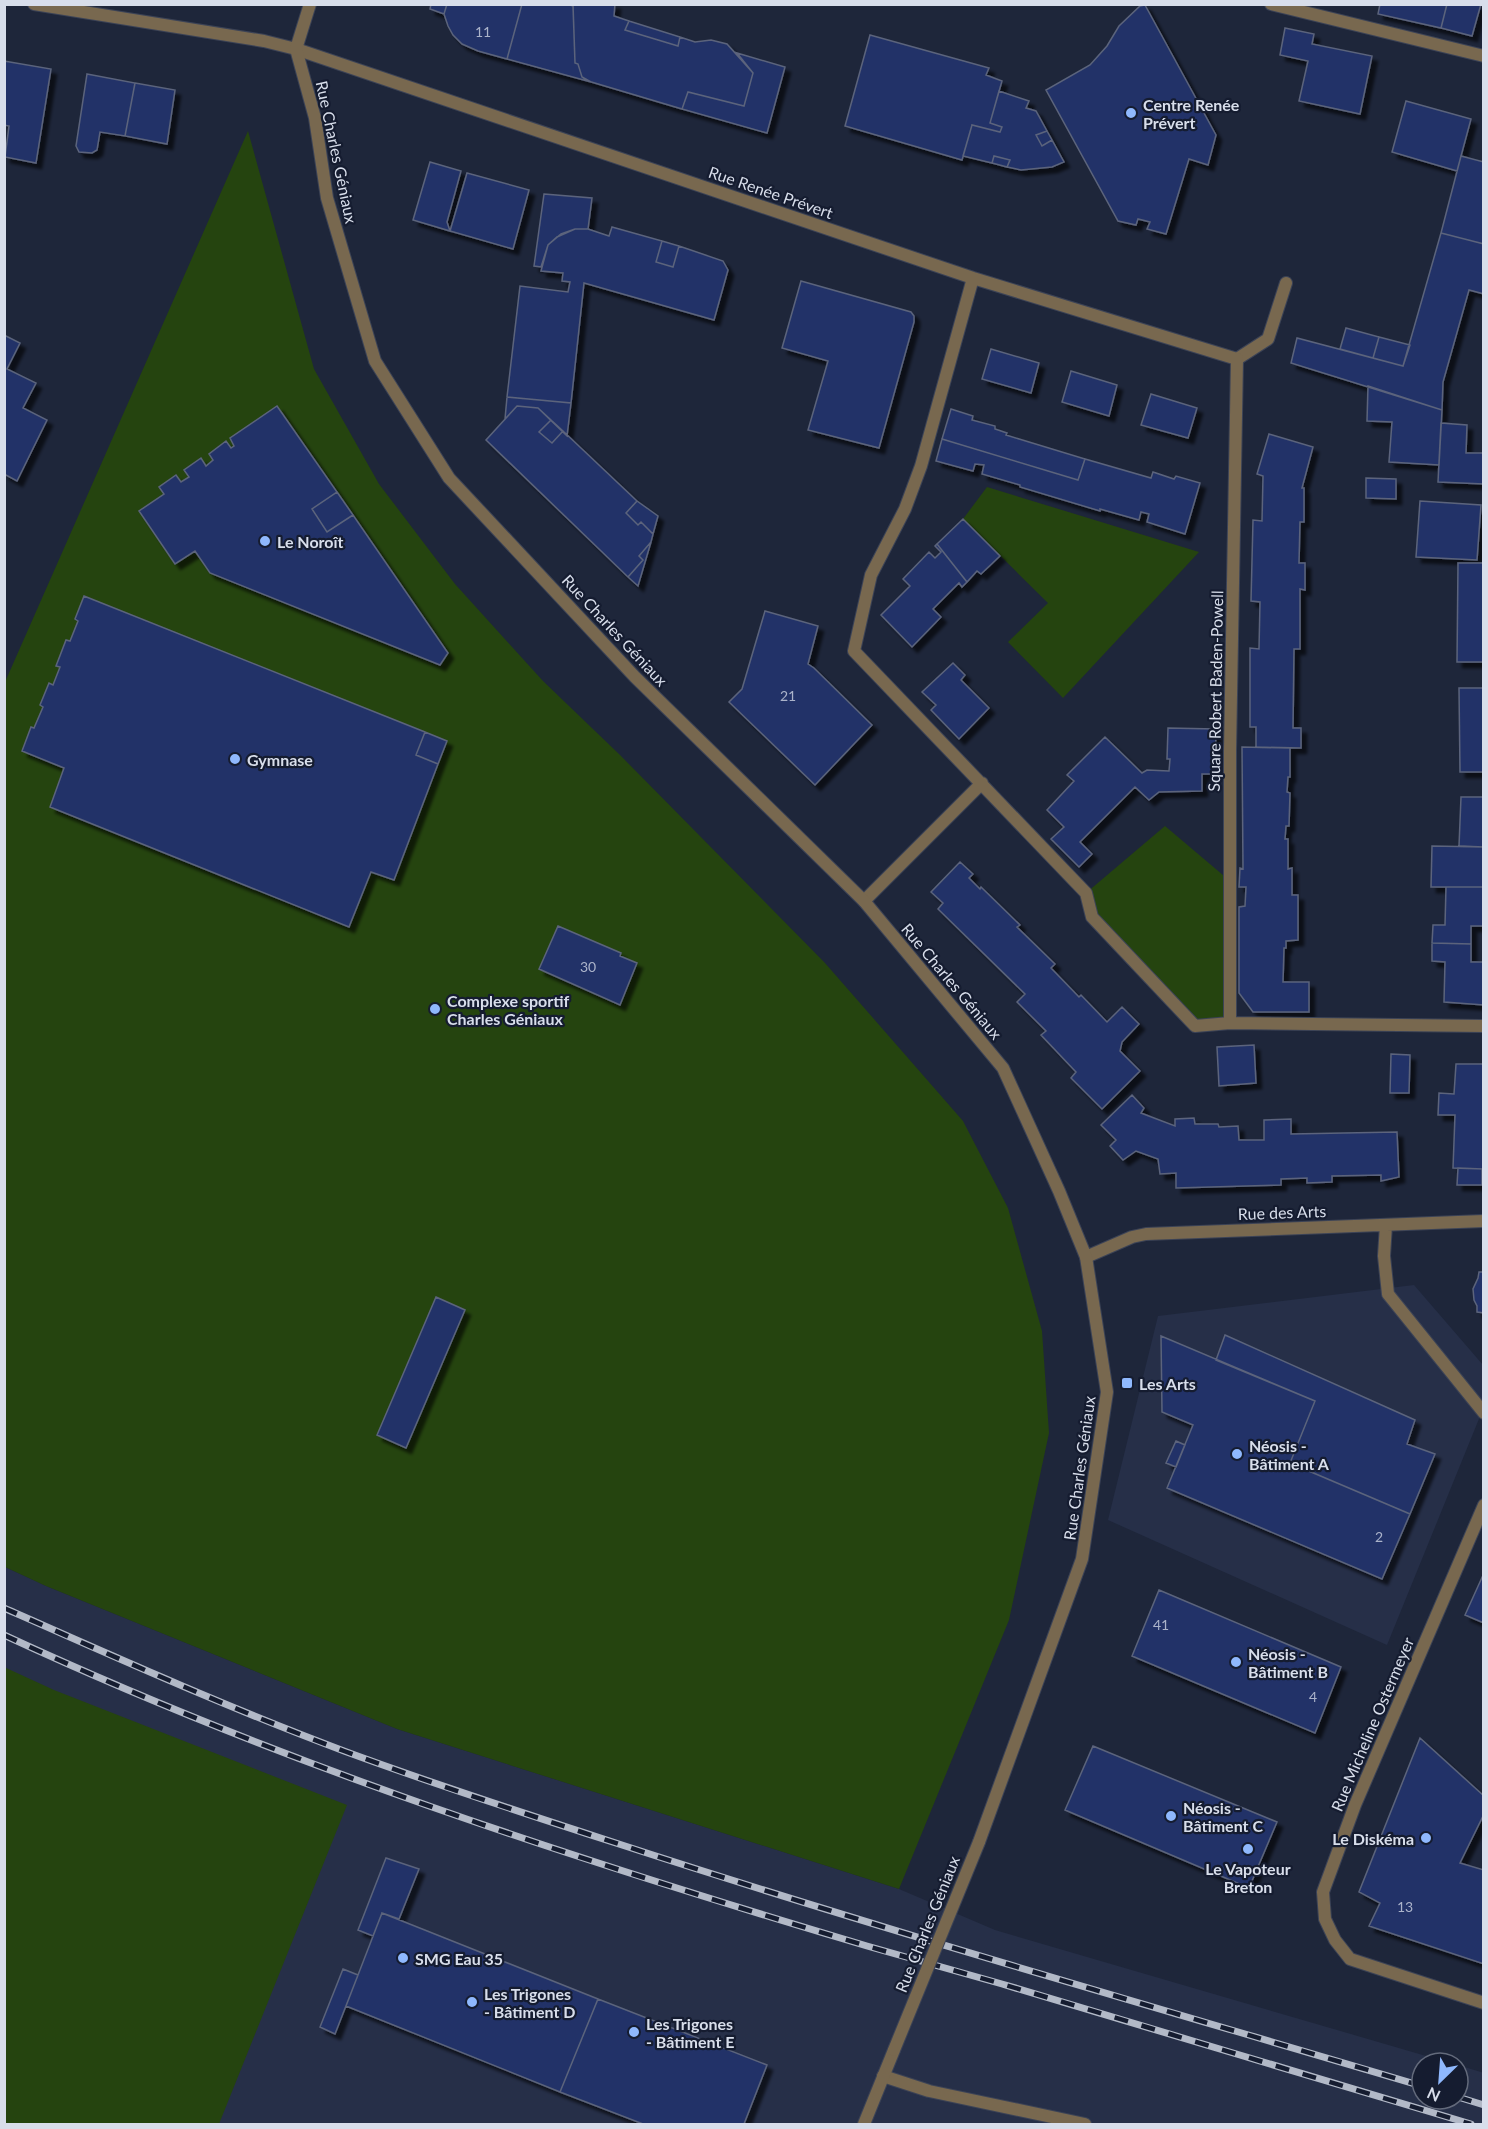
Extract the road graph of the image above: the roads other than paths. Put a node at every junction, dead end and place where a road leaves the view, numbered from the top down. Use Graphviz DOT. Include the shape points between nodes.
graph roads {
  1 [pos="33,4"];
  2 [pos="310,4"];
  3 [pos="1271,4"];
  4 [pos="296,48"];
  5 [pos="1484,56"];
  6 [pos="973,278"];
  7 [pos="1286,283"];
  8 [pos="1237,358"];
  9 [pos="982,783"];
  10 [pos="864,902"];
  11 [pos="1230,1023"];
  12 [pos="1484,1026"];
  13 [pos="1484,1221"];
  14 [pos="1386,1225"];
  15 [pos="1086,1257"];
  16 [pos="1484,1413"];
  17 [pos="1484,1505"];
  18 [pos="1484,2002"];
  19 [pos="883,2076"];
  20 [pos="864,2124"];
  21 [pos="1085,2124"];
  1 -- 4 [label="street, Rue Renée Prévert"];
  2 -- 4 [label="street"];
  3 -- 5 [label="street"];
  4 -- 6 [label="street, Rue Renée Prévert"];
  4 -- 10 [label="street, Rue Charles Géniaux" via="315,118 327,198 375,361 449,478 655,697"];
  6 -- 8 [label="street, Rue Renée Prévert"];
  6 -- 9 [label="street" via="921,466 905,509 871,575 854,651"];
  7 -- 8 [label="street" via="1268,339"];
  8 -- 11 [label="street, Square Robert Baden-Powell"];
  9 -- 10 [label="street"];
  9 -- 11 [label="street" via="1086,893 1092,917 1195,1026"];
  10 -- 15 [label="street, Rue Charles Géniaux" via="1003,1068"];
  11 -- 12 [label="street"];
  13 -- 14 [label="street, Rue des Arts"];
  14 -- 15 [label="street, Rue des Arts" via="1146,1234"];
  14 -- 16 [label="street" via="1388,1294"];
  15 -- 19 [label="street, Rue Charles Géniaux, bridge" via="1107,1392 1082,1558 979,1842"];
  17 -- 18 [label="street, Rue Micheline Ostermeyer" via="1355,1805 1323,1892 1325,1919 1350,1959"];
  19 -- 20 [label="street, Rue Charles Géniaux"];
  19 -- 21 [label="street" via="929,2091"];
}
